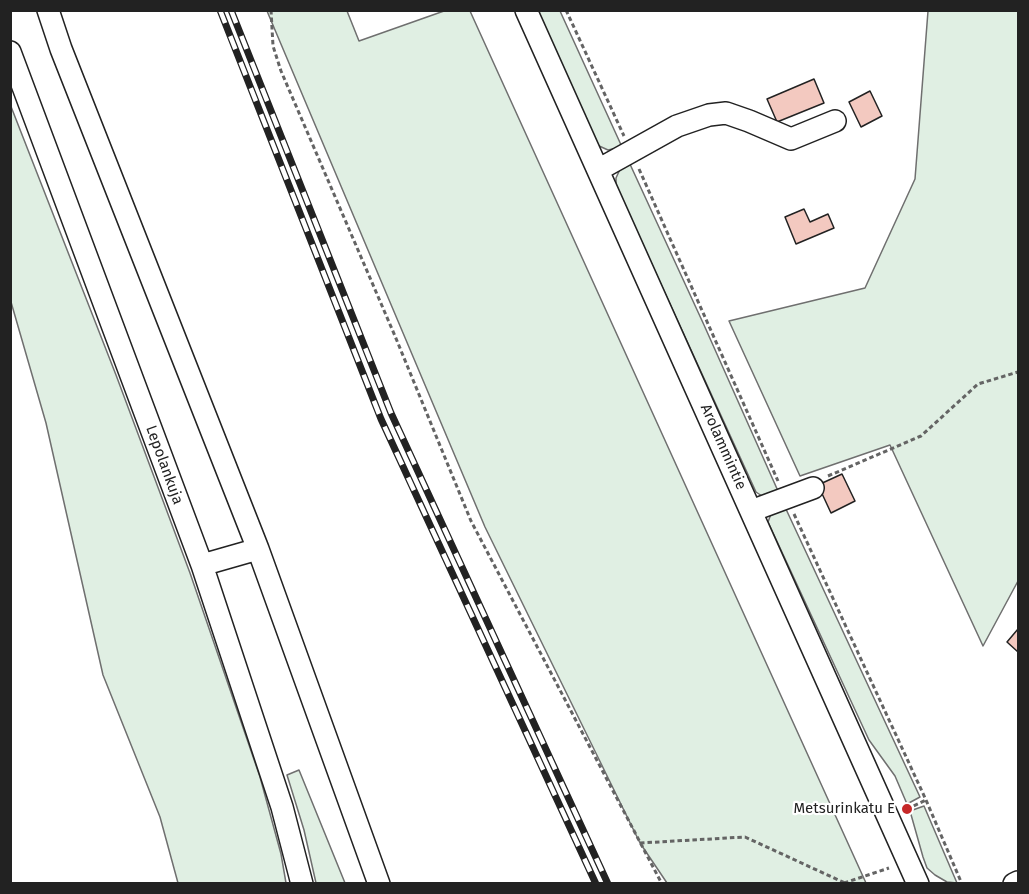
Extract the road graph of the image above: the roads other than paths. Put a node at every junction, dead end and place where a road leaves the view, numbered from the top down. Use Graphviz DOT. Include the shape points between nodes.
graph roads {
  1 [pos="48,10"];
  2 [pos="525,10"];
  3 [pos="10,52"];
  4 [pos="835,121"];
  5 [pos="598,170"];
  6 [pos="813,488"];
  7 [pos="751,511"];
  8 [pos="258,549"];
  9 [pos="202,565"];
  10 [pos="1018,882"];
  11 [pos="302,884"];
  12 [pos="379,884"];
  13 [pos="918,884"];
  14 [pos="1014,884"];
  1 -- 8 [label="street"];
  2 -- 5 [label="street, Arolammintie"];
  3 -- 9 [label="street, Lepolankuja"];
  4 -- 5 [label="street" via="791,139 726,113 708,115 677,126"];
  5 -- 7 [label="street, Arolammintie"];
  6 -- 7 [label="street"];
  7 -- 13 [label="street, Arolammintie"];
  8 -- 9 [label="street"];
  8 -- 12 [label="street"];
  9 -- 11 [label="street, Lepolankuja" via="282,807"];
  10 -- 14 [label="street"];
}
